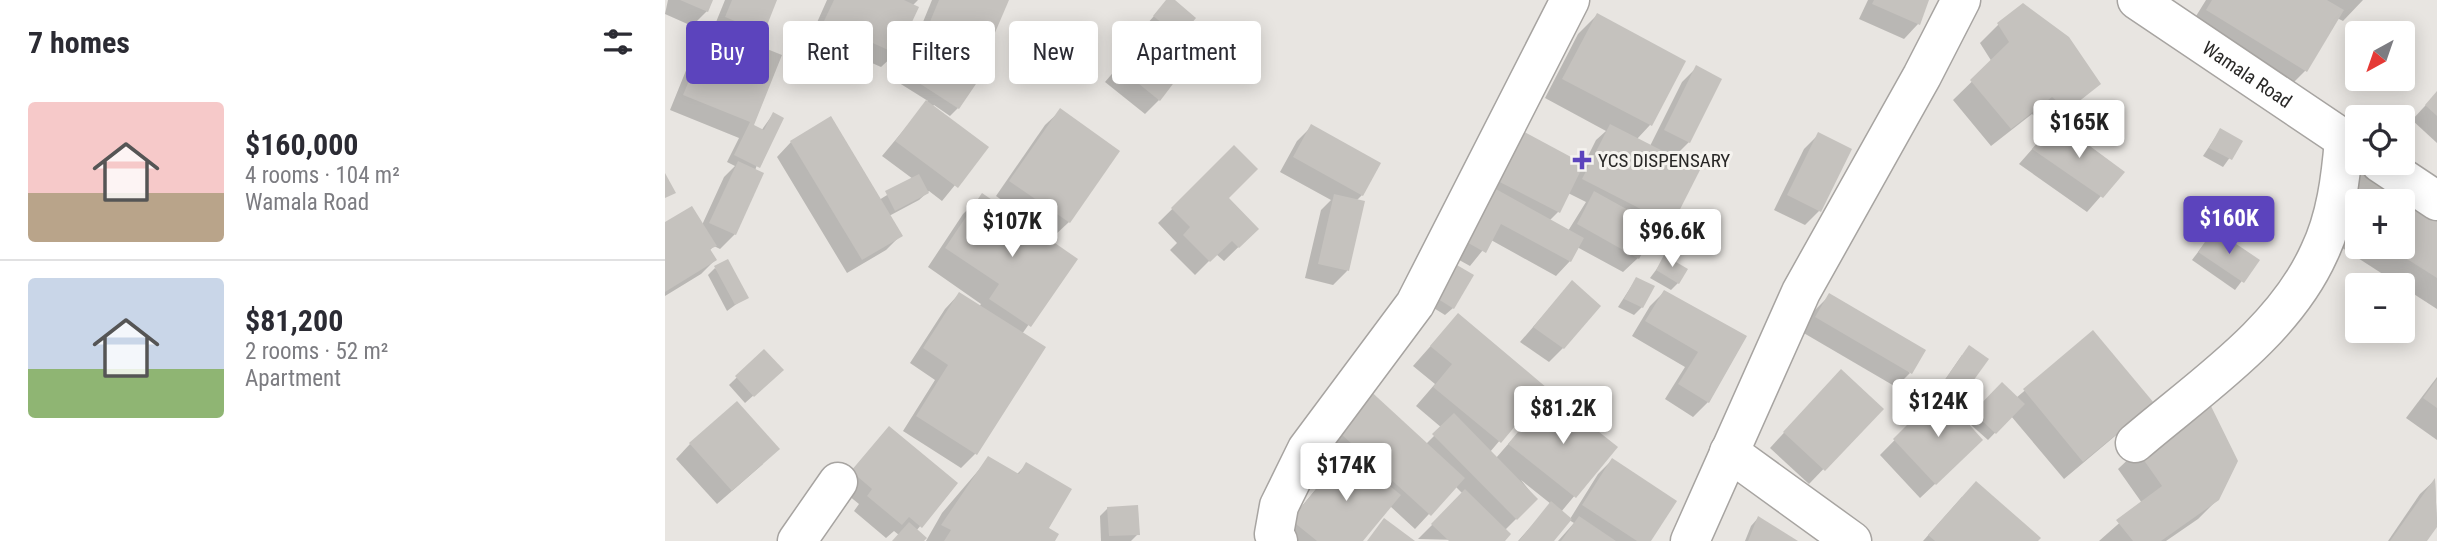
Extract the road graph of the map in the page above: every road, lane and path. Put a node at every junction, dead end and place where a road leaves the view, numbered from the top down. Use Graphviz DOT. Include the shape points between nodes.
graph roads {
  1 [pos="1570,0"];
  2 [pos="1961,0"];
  3 [pos="2137,0"];
  4 [pos="2345,139"];
  5 [pos="2345,166"];
  6 [pos="2398,175"];
  7 [pos="2437,201"];
  8 [pos="2134,443"];
  9 [pos="1728,452"];
  10 [pos="838,482"];
  11 [pos="797,541"];
  12 [pos="1278,541"];
  13 [pos="1690,541"];
  14 [pos="1852,541"];
  1 -- 12 [label="street" via="1415,304 1307,449 1279,506 1274,534"];
  2 -- 9 [label="street" via="1801,292"];
  3 -- 4 [label="street, Wamala Road"];
  5 -- 8 [label="street" via="2319,254 2283,310 2237,357"];
  6 -- 7 [label="street"];
  9 -- 13 [label="street"];
  9 -- 14 [label="street"];
  10 -- 11 [label="street"];
}
